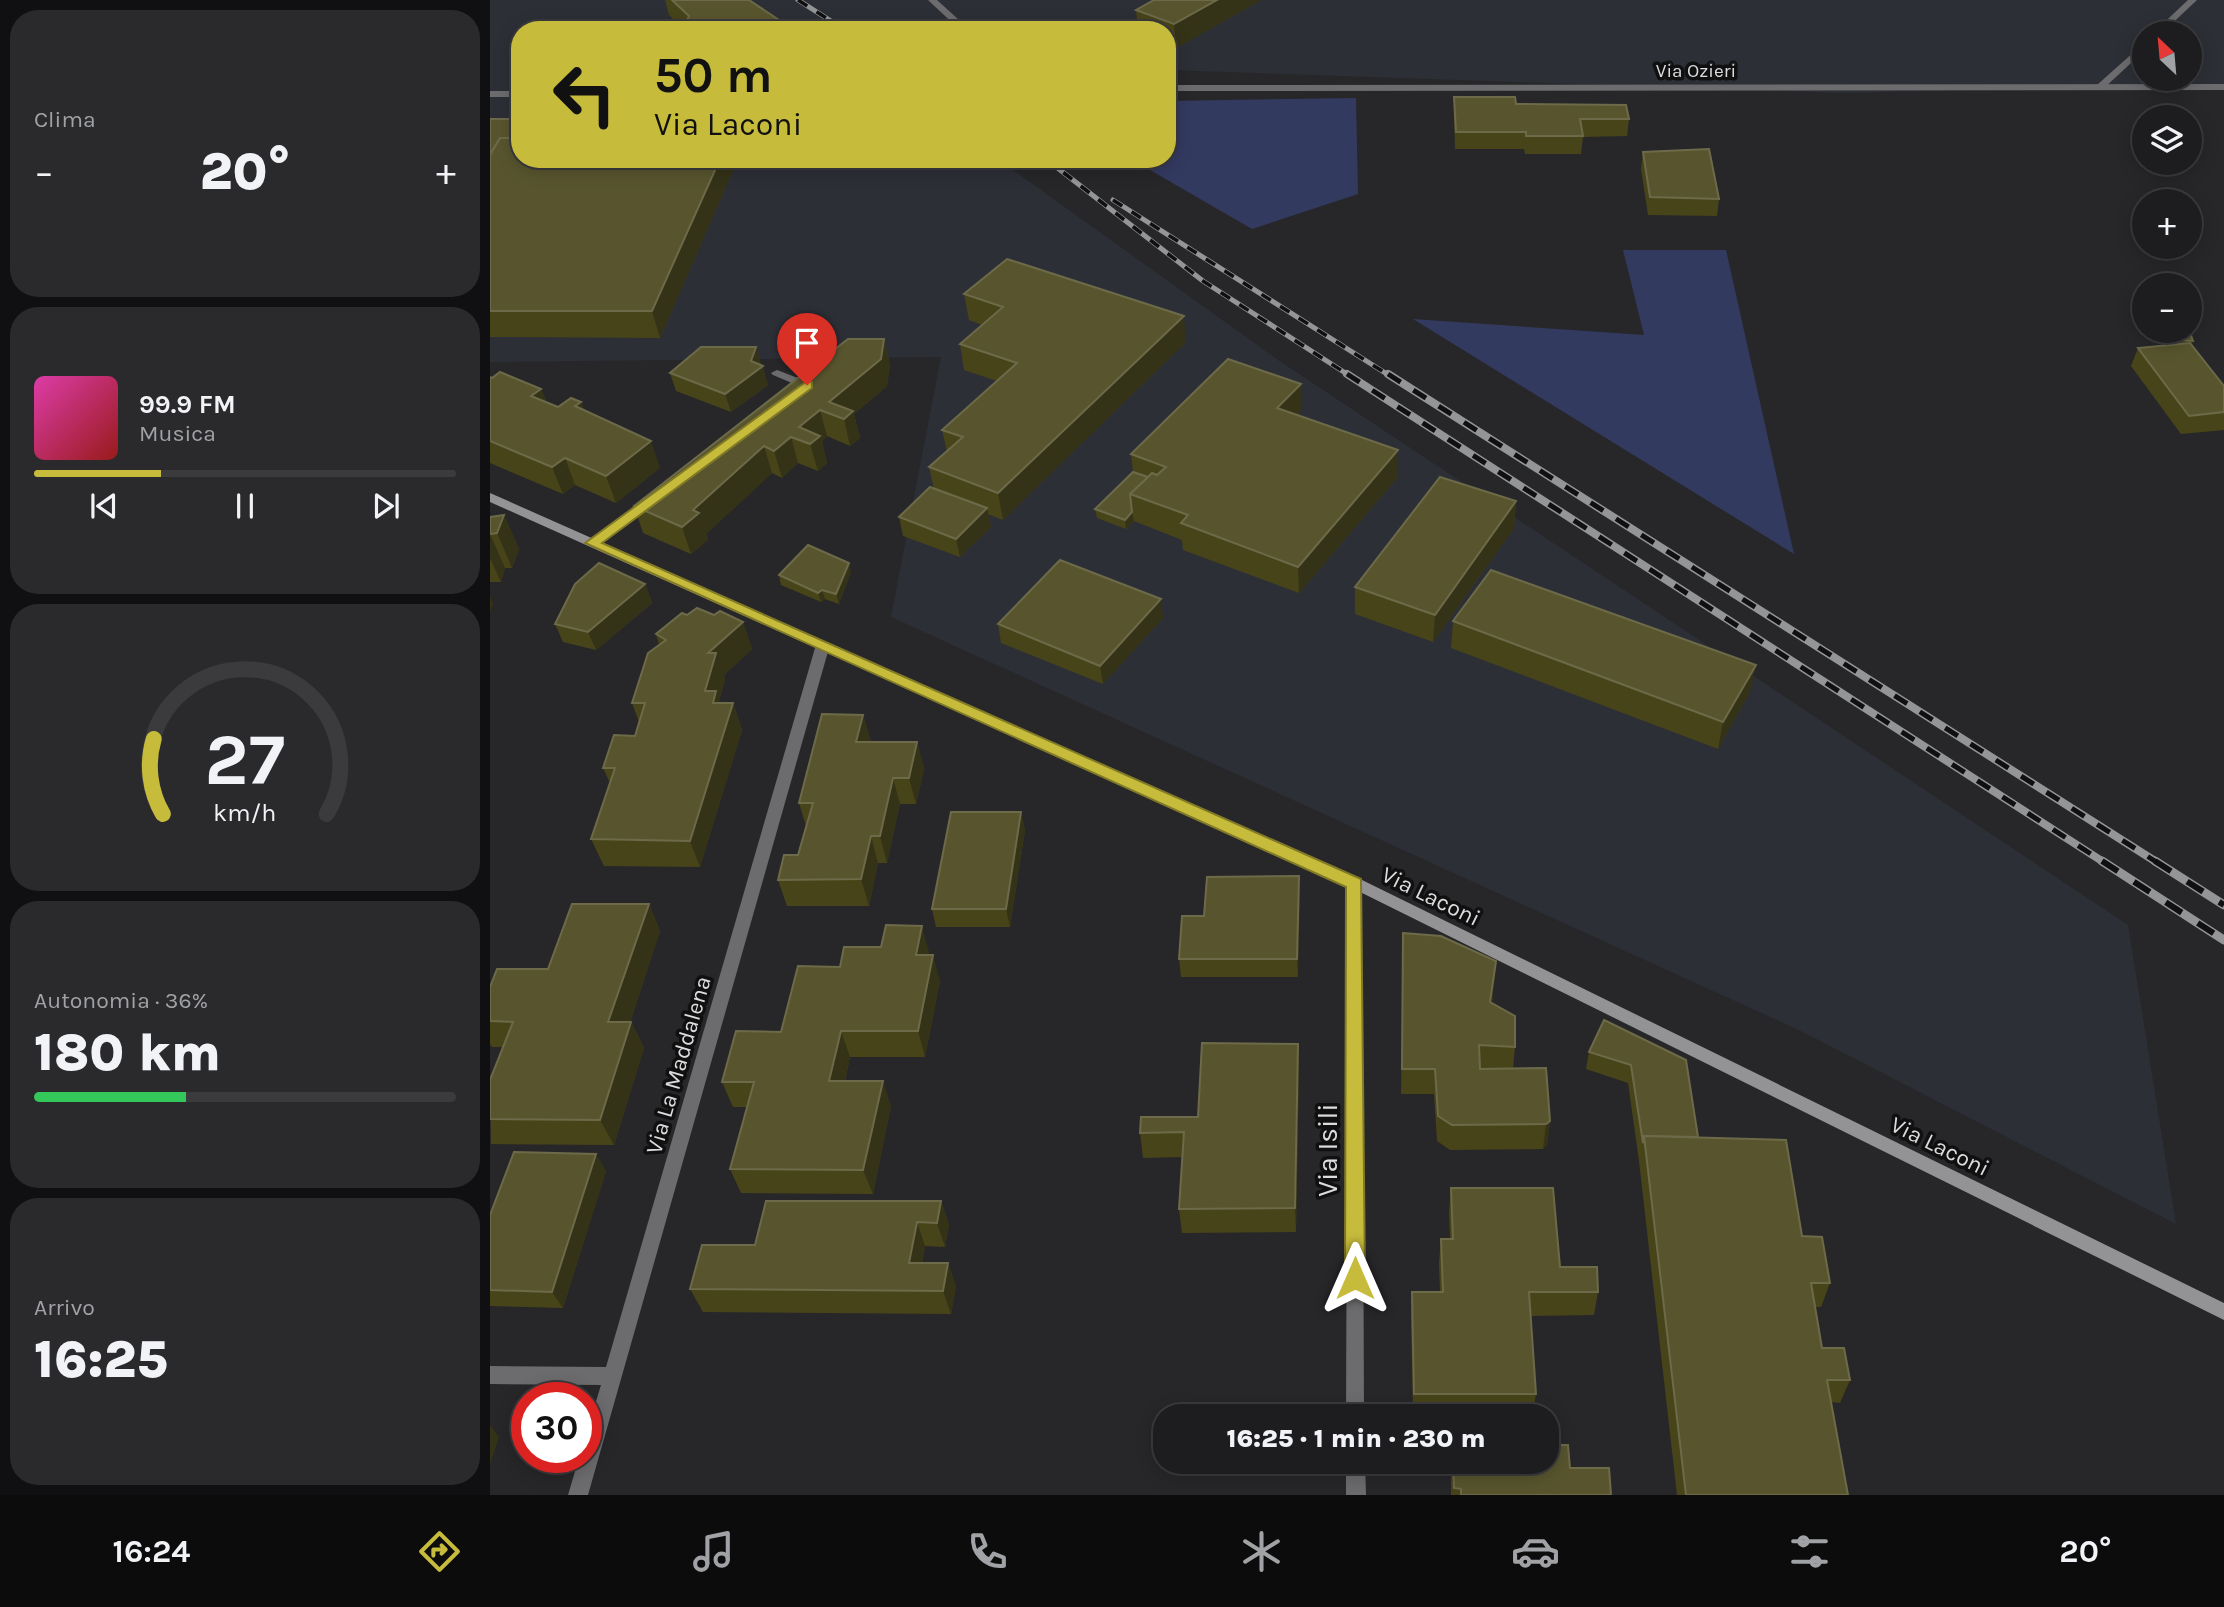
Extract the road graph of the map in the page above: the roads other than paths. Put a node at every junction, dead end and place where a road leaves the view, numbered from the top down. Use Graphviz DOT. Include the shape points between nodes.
graph roads {
  1 [pos="932,0"];
  2 [pos="2193,0"];
  3 [pos="956,21"];
  4 [pos="2170,21"];
  5 [pos="2132,57"];
  6 [pos="2099,87"];
  7 [pos="2224,87"];
  8 [pos="1176,88"];
  9 [pos="490,94"];
  10 [pos="511,94"];
  11 [pos="777,373"];
  12 [pos="796,393"];
  13 [pos="656,496"];
  14 [pos="490,497"];
  15 [pos="592,543"];
  16 [pos="822,648"];
  17 [pos="1355,883"];
  18 [pos="2224,1312"];
  19 [pos="490,1376"];
  20 [pos="612,1376"];
  21 [pos="1355,1404"];
  22 [pos="1356,1474"];
  23 [pos="578,1495"];
  24 [pos="1356,1495"];
  1 -- 3 [label="street"];
  2 -- 4 [label="street"];
  5 -- 6 [label="street"];
  6 -- 7 [label="street, Via Ozieri"];
  6 -- 8 [label="street, Via Ozieri"];
  9 -- 10 [label="street"];
  11 -- 12 [label="street" via="807,385"];
  13 -- 15 [label="street"];
  14 -- 15 [label="street, Via Laconi"];
  15 -- 16 [label="street, Via Laconi"];
  16 -- 17 [label="street, Via Laconi"];
  16 -- 20 [label="street, Via La Maddalena"];
  17 -- 18 [label="street, Via Laconi"];
  17 -- 21 [label="street, Via Isili"];
  19 -- 20 [label="street"];
  20 -- 23 [label="street, Via La Maddalena"];
  22 -- 24 [label="street"];
}
